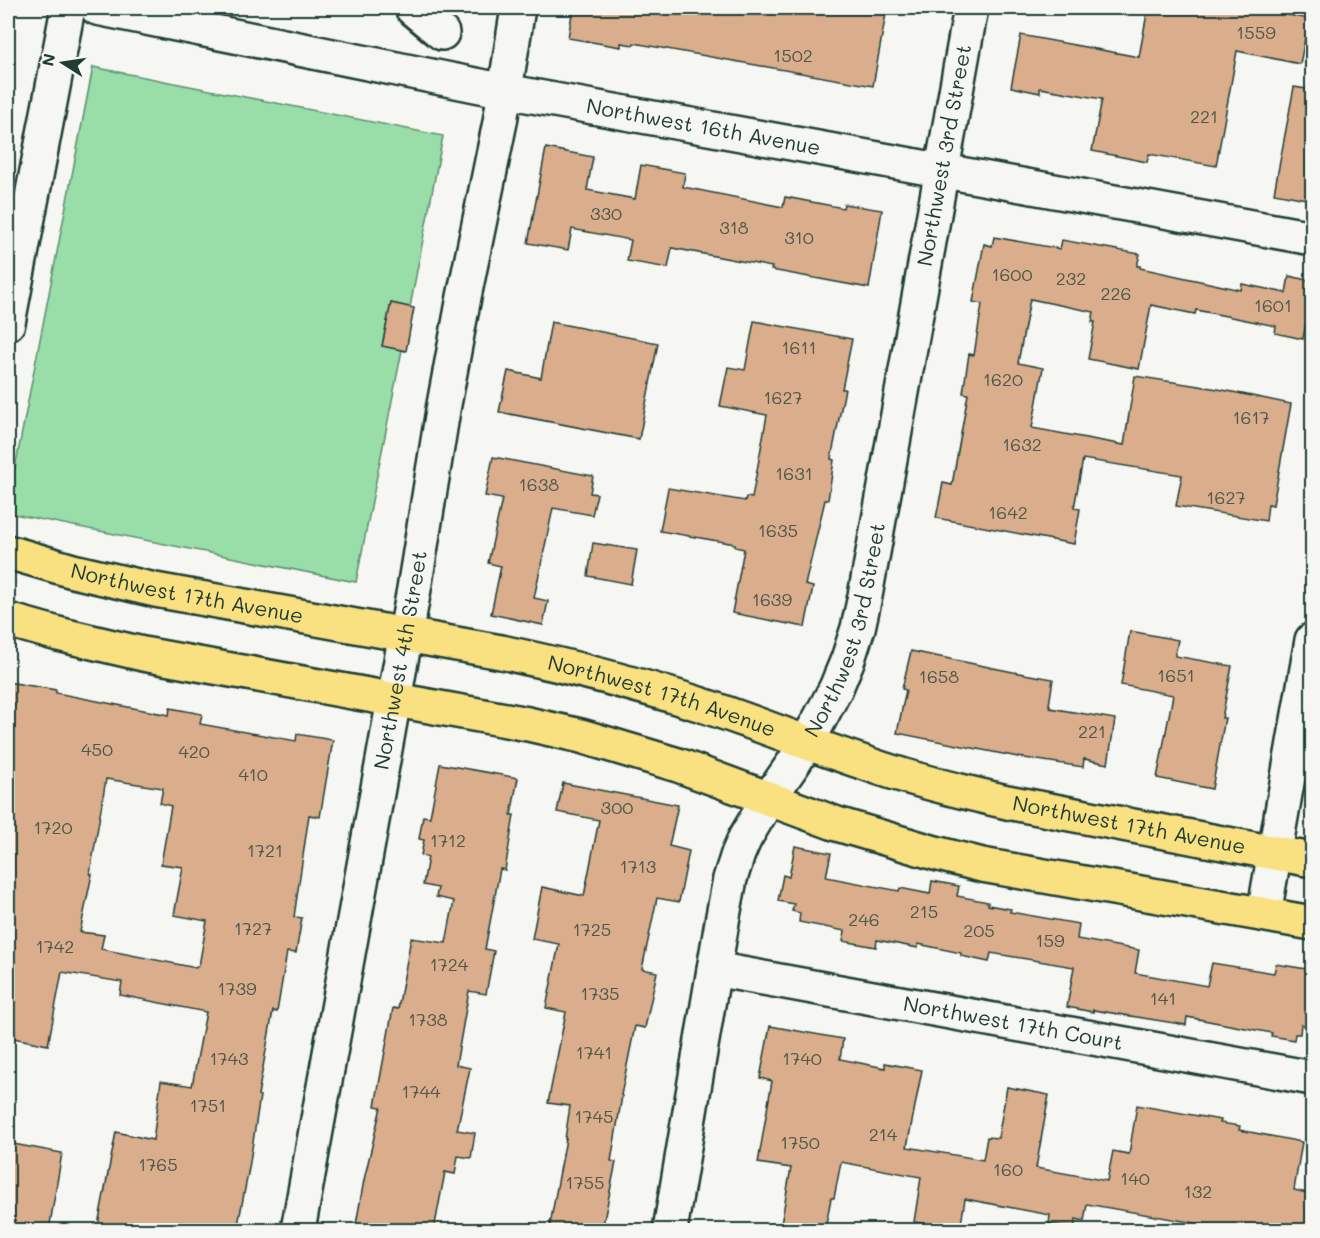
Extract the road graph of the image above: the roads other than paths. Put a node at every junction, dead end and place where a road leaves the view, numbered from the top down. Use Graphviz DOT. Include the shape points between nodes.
graph roads {
  1 [pos="68,8"];
  2 [pos="97,8"];
  3 [pos="412,8"];
  4 [pos="518,8"];
  5 [pos="970,8"];
  6 [pos="442,33"];
  7 [pos="505,91"];
  8 [pos="941,171"];
  9 [pos="1312,238"];
  10 [pos="8,322"];
  11 [pos="8,552"];
  12 [pos="8,620"];
  13 [pos="405,635"];
  14 [pos="1312,640"];
  15 [pos="394,699"];
  16 [pos="807,743"];
  17 [pos="769,798"];
  18 [pos="1275,853"];
  19 [pos="1312,860"];
  20 [pos="1264,914"];
  21 [pos="1312,923"];
  22 [pos="714,969"];
  23 [pos="1312,1078"];
  24 [pos="298,1230"];
  25 [pos="670,1230"];
  1 -- 10 [label="street"];
  2 -- 7 [label="street, Northwest 16th Avenue"];
  3 -- 6 [label="street"];
  4 -- 7 [label="street, Northwest 4th Street"];
  5 -- 8 [label="street, Northwest 3rd Street"];
  7 -- 8 [label="street, Northwest 16th Avenue"];
  7 -- 13 [label="street, Northwest 4th Street" via="443,410"];
  8 -- 9 [label="street, Northwest 16th Avenue"];
  8 -- 16 [label="street, Northwest 3rd Street" via="858,628 836,688"];
  11 -- 13 [label="main road, Northwest 17th Avenue" via="155,590"];
  12 -- 15 [label="main road" via="143,654"];
  13 -- 15 [label="street, Northwest 4th Street"];
  13 -- 16 [label="main road, Northwest 17th Avenue" via="552,663 650,689"];
  14 -- 18 [label="street"];
  15 -- 17 [label="main road" via="581,736"];
  15 -- 24 [label="street, Northwest 4th Street"];
  16 -- 17 [label="street, Northwest 3rd Street"];
  16 -- 18 [label="main road, Northwest 17th Avenue" via="969,794"];
  17 -- 20 [label="main road" via="837,824 982,865"];
  17 -- 22 [label="street, Northwest 3rd Street" via="735,862"];
  18 -- 19 [label="main road, Northwest 17th Avenue"];
  18 -- 20 [label="street"];
  20 -- 21 [label="main road"];
  22 -- 23 [label="street, Northwest 17th Court"];
  22 -- 25 [label="street, Northwest 3rd Street"];
}
